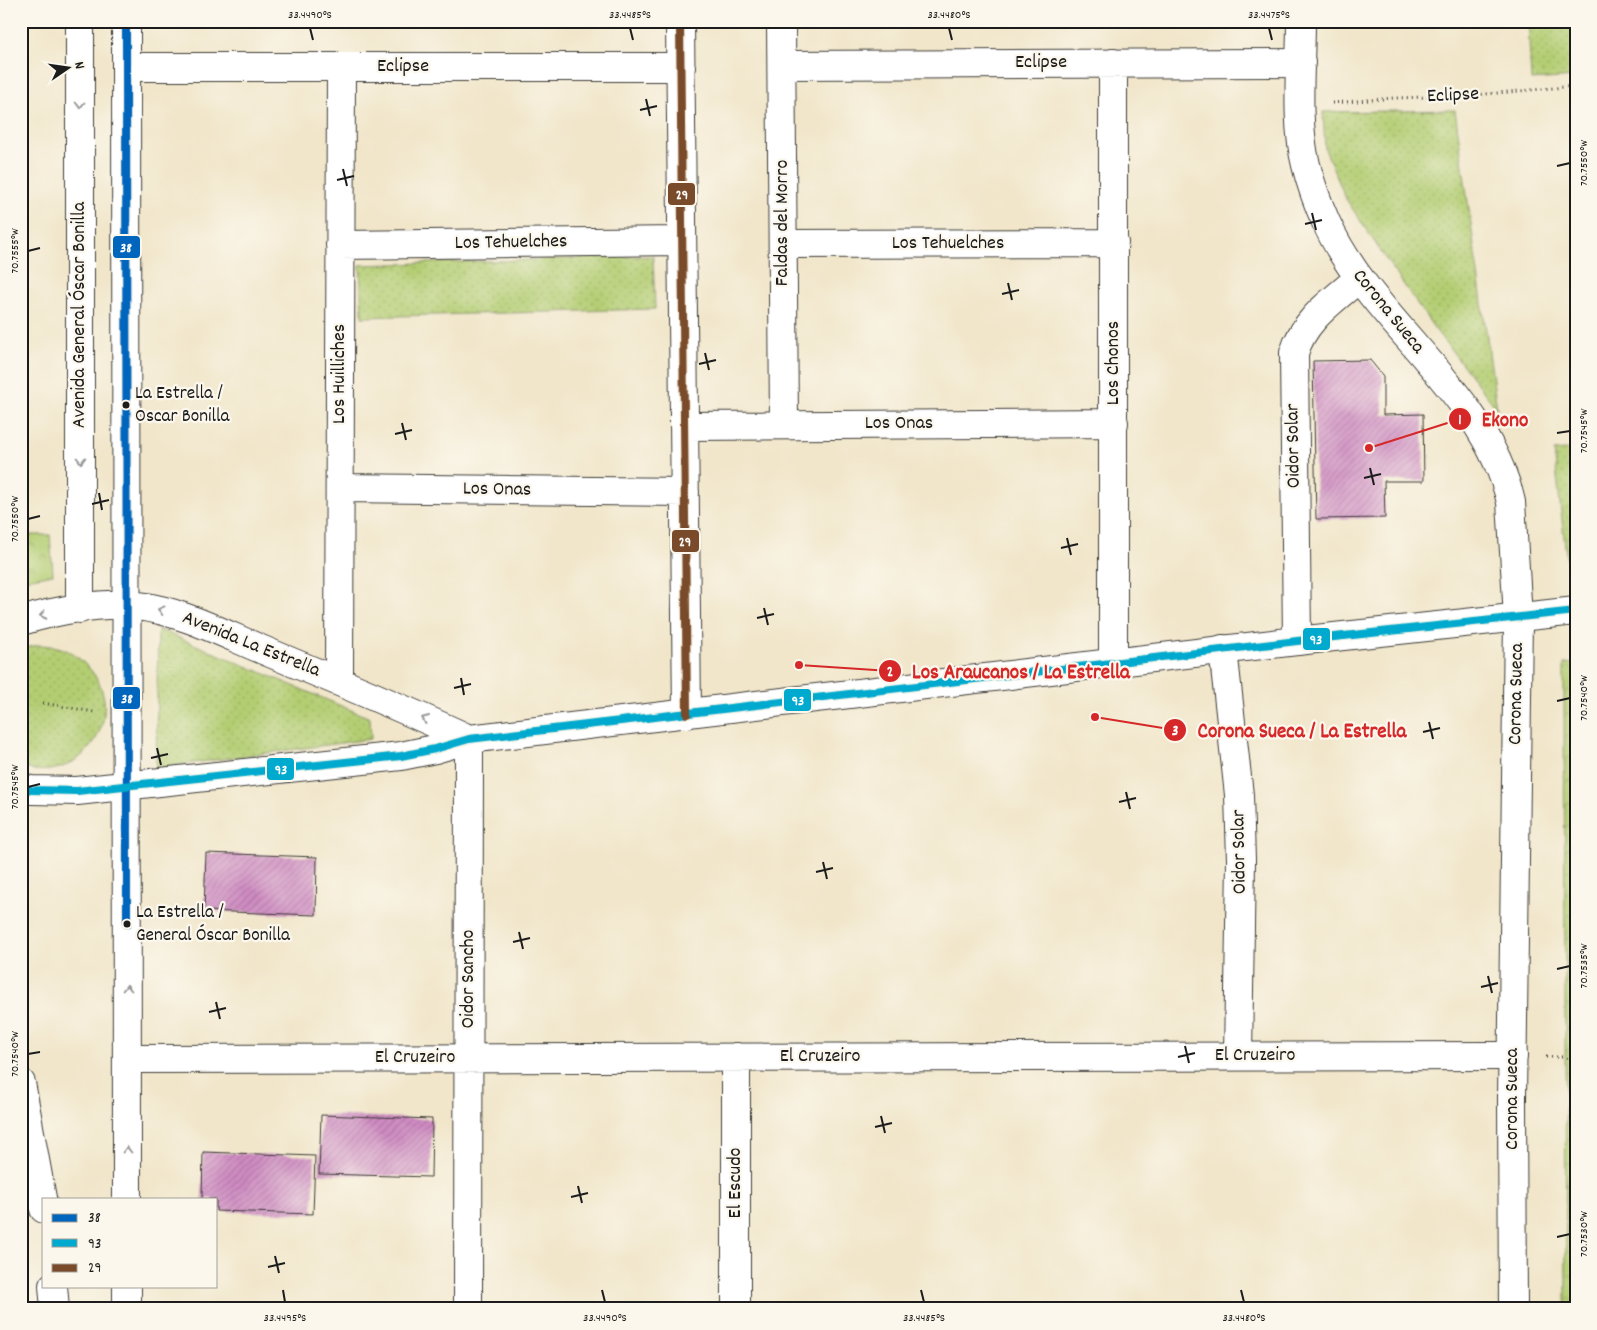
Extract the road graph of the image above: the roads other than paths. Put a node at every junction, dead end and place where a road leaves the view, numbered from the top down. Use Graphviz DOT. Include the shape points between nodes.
graph roads {
  1 [pos="80,21"];
  2 [pos="126,21"];
  3 [pos="680,21"];
  4 [pos="781,21"];
  5 [pos="1301,21"];
  6 [pos="1301,62"];
  7 [pos="1114,63"];
  8 [pos="782,64"];
  9 [pos="126,67"];
  10 [pos="341,67"];
  11 [pos="681,68"];
  12 [pos="682,241"];
  13 [pos="1114,243"];
  14 [pos="783,244"];
  15 [pos="340,245"];
  16 [pos="1359,278"];
  17 [pos="1114,423"];
  18 [pos="784,425"];
  19 [pos="684,426"];
  20 [pos="340,488"];
  21 [pos="685,492"];
  22 [pos="126,605"];
  23 [pos="80,609"];
  24 [pos="1576,611"];
  25 [pos="1518,618"];
  26 [pos="21,621"];
  27 [pos="1297,641"];
  28 [pos="1223,649"];
  29 [pos="1113,662"];
  30 [pos="339,682"];
  31 [pos="687,714"];
  32 [pos="469,739"];
  33 [pos="126,786"];
  34 [pos="21,788"];
  35 [pos="1238,1056"];
  36 [pos="1513,1056"];
  37 [pos="736,1057"];
  38 [pos="468,1058"];
  39 [pos="127,1059"];
  40 [pos="21,1083"];
  41 [pos="42,1198"];
  42 [pos="127,1198"];
  43 [pos="53,1288"];
  44 [pos="127,1288"];
  45 [pos="55,1309"];
  46 [pos="126,1309"];
  47 [pos="468,1309"];
  48 [pos="736,1309"];
  49 [pos="1513,1309"];
  1 -- 23 [label="street, Avenida General Óscar Bonilla, one-way"];
  2 -- 9 [label="street"];
  3 -- 11 [label="street"];
  4 -- 8 [label="street, Faldas del Morro"];
  5 -- 6 [label="street, Corona Sueca"];
  6 -- 7 [label="street, Eclipse"];
  6 -- 16 [label="street, Corona Sueca" via="1301,135 1306,164 1326,223"];
  7 -- 8 [label="street, Eclipse"];
  7 -- 13 [label="street, Los Chonos"];
  8 -- 14 [label="street, Faldas del Morro"];
  9 -- 10 [label="street, Eclipse"];
  9 -- 22 [label="street"];
  10 -- 11 [label="street, Eclipse"];
  10 -- 15 [label="street, Los Huilliches"];
  11 -- 12 [label="street"];
  12 -- 15 [label="street, Los Tehuelches"];
  12 -- 19 [label="street"];
  13 -- 14 [label="street, Los Tehuelches"];
  13 -- 17 [label="street, Los Chonos"];
  14 -- 18 [label="street, Faldas del Morro"];
  15 -- 20 [label="street, Los Huilliches"];
  16 -- 25 [label="street, Corona Sueca" via="1468,411 1498,460 1511,502"];
  16 -- 27 [label="street, Oidor Solar" via="1309,322 1294,353"];
  17 -- 18 [label="street, Los Onas"];
  17 -- 29 [label="street, Los Chonos"];
  18 -- 19 [label="street, Los Onas"];
  19 -- 21 [label="street"];
  20 -- 21 [label="street, Los Onas"];
  20 -- 30 [label="street, Los Huilliches"];
  21 -- 31 [label="street"];
  22 -- 23 [label="street, Avenida La Estrella"];
  30 -- 22 [label="street, Avenida La Estrella, one-way" via="177,614"];
  22 -- 33 [label="street"];
  23 -- 26 [label="street, Avenida La Estrella, one-way"];
  24 -- 25 [label="street"];
  25 -- 27 [label="street"];
  25 -- 36 [label="street, Corona Sueca"];
  27 -- 28 [label="street"];
  28 -- 29 [label="street"];
  28 -- 35 [label="street, Oidor Solar" via="1239,794"];
  29 -- 31 [label="street"];
  32 -- 30 [label="street, Avenida La Estrella, one-way"];
  31 -- 32 [label="street"];
  32 -- 33 [label="street" via="401,756"];
  32 -- 38 [label="street, Oidor Sancho"];
  33 -- 34 [label="street" via="77,791"];
  39 -- 33 [label="street, one-way"];
  35 -- 36 [label="street, El Cruzeiro"];
  35 -- 37 [label="street, El Cruzeiro"];
  36 -- 49 [label="street, Corona Sueca"];
  37 -- 38 [label="street, El Cruzeiro"];
  37 -- 48 [label="street, El Escudo"];
  38 -- 39 [label="street, El Cruzeiro"];
  38 -- 47 [label="street, Oidor Sancho"];
  42 -- 39 [label="street, one-way"];
  40 -- 41 [label="street"];
  43 -- 45 [label="street"];
  44 -- 46 [label="street"];
}
